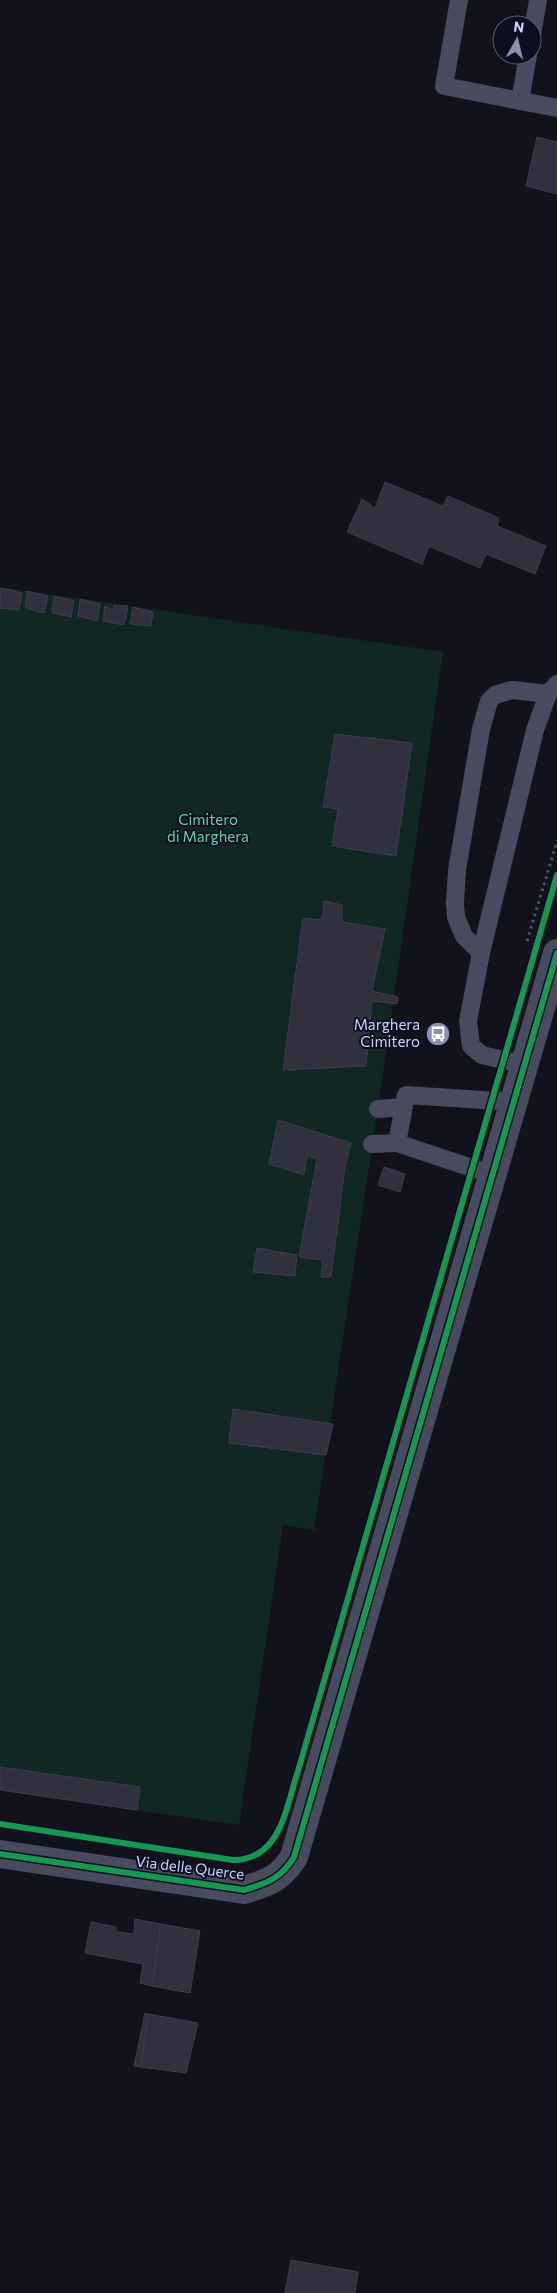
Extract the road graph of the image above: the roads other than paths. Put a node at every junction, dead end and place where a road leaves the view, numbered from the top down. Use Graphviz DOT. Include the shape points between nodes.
graph roads {
  1 [pos="459,0"];
  2 [pos="538,0"];
  3 [pos="535,15"];
  4 [pos="526,65"];
  5 [pos="520,101"];
  6 [pos="557,108"];
  7 [pos="553,689"];
  8 [pos="481,953"];
  9 [pos="557,953"];
  10 [pos="525,1065"];
  11 [pos="514,1102"];
  12 [pos="403,1108"];
  13 [pos="378,1109"];
  14 [pos="396,1143"];
  15 [pos="372,1144"];
  16 [pos="493,1175"];
  17 [pos="0,1854"];
  1 -- 5 [label="lane" via="444,86"];
  2 -- 3 [label="lane"];
  4 -- 5 [label="lane"];
  5 -- 6 [label="lane"];
  7 -- 8 [label="lane" via="535,730"];
  7 -- 8 [label="lane" via="512,690 495,695 489,701 481,729 454,903 464,936"];
  8 -- 10 [label="lane" via="468,1021 471,1046 482,1055"];
  9 -- 10 [label="street, Via delle Querce"];
  10 -- 11 [label="street, Via delle Querce"];
  11 -- 12 [label="lane" via="406,1095"];
  11 -- 16 [label="street, Via delle Querce"];
  12 -- 13 [label="lane"];
  12 -- 14 [label="lane"];
  14 -- 15 [label="lane"];
  14 -- 16 [label="lane"];
  16 -- 17 [label="street, Via delle Querce" via="309,1812 294,1857 285,1871 264,1884 244,1890"];
}
